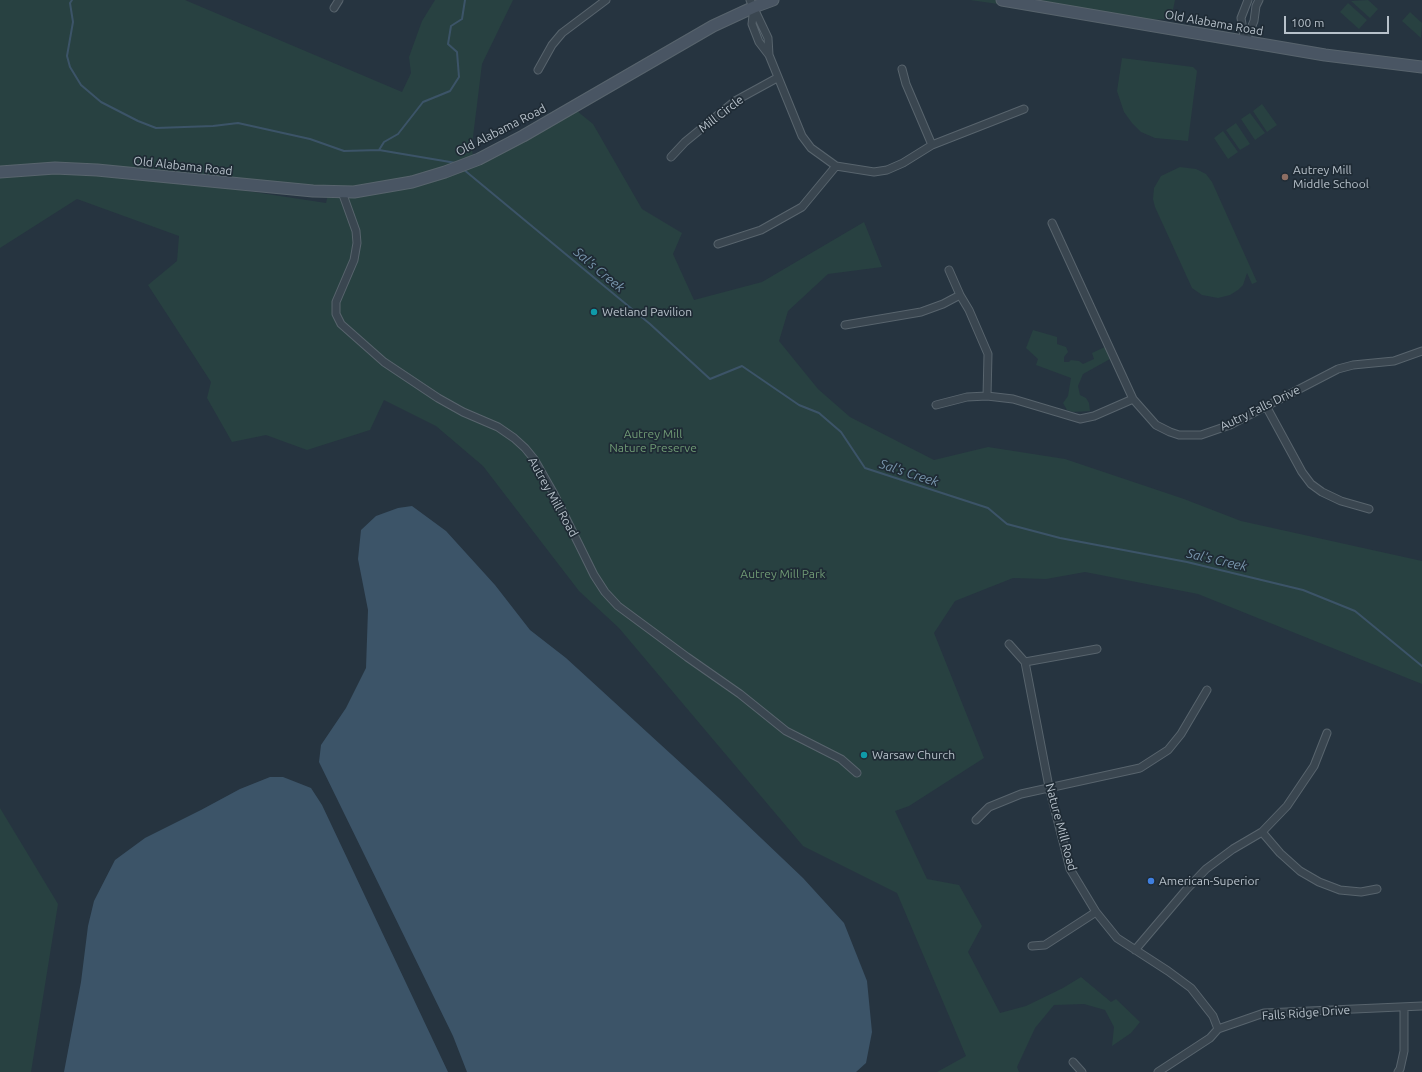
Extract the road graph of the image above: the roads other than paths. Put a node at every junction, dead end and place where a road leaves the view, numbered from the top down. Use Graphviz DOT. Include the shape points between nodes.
graph roads {
  1 [pos="339,0"];
  2 [pos="606,0"];
  3 [pos="773,0"];
  4 [pos="1002,0"];
  5 [pos="1248,0"];
  6 [pos="1259,0"];
  7 [pos="752,3"];
  8 [pos="334,8"];
  9 [pos="1245,42"];
  10 [pos="1422,67"];
  11 [pos="902,69"];
  12 [pos="538,70"];
  13 [pos="778,78"];
  14 [pos="1024,109"];
  15 [pos="932,145"];
  16 [pos="671,157"];
  17 [pos="836,166"];
  18 [pos="0,172"];
  19 [pos="342,192"];
  20 [pos="1052,223"];
  21 [pos="718,244"];
  22 [pos="949,270"];
  23 [pos="960,295"];
  24 [pos="845,325"];
  25 [pos="1422,353"];
  26 [pos="987,396"];
  27 [pos="1133,399"];
  28 [pos="936,405"];
  29 [pos="1266,406"];
  30 [pos="1369,509"];
  31 [pos="1009,644"];
  32 [pos="1097,649"];
  33 [pos="1025,662"];
  34 [pos="1207,690"];
  35 [pos="1327,733"];
  36 [pos="857,773"];
  37 [pos="1049,787"];
  38 [pos="976,820"];
  39 [pos="1262,832"];
  40 [pos="1377,889"];
  41 [pos="1096,912"];
  42 [pos="1032,946"];
  43 [pos="1135,950"];
  44 [pos="1422,1006"];
  45 [pos="1404,1008"];
  46 [pos="1218,1029"];
  47 [pos="1073,1062"];
  48 [pos="1082,1072"];
  49 [pos="1158,1072"];
  50 [pos="1398,1072"];
  1 -- 8 [label="street"];
  2 -- 12 [label="street" via="562,32"];
  3 -- 7 [label="main road, Old Alabama Road"];
  4 -- 9 [label="main road, Old Alabama Road"];
  5 -- 9 [label="street" via="1241,18"];
  6 -- 9 [label="street"];
  7 -- 13 [label="street" via="752,24"];
  7 -- 19 [label="main road, Old Alabama Road" via="479,159 412,182"];
  9 -- 10 [label="main road, Old Alabama Road"];
  11 -- 15 [label="street"];
  13 -- 16 [label="street, Mill Circle" via="735,101 684,142"];
  13 -- 17 [label="street" via="802,136 811,148"];
  14 -- 15 [label="street"];
  15 -- 17 [label="street" via="887,170 874,172"];
  17 -- 21 [label="street" via="802,207 761,230"];
  18 -- 19 [label="main road, Old Alabama Road" via="55,168 97,170 286,190"];
  19 -- 36 [label="street, Autrey Mill Road" via="356,231 357,243 354,260 336,302 336,314 341,324 384,362 438,398 498,427 525,448 554,494 594,575 618,606 740,694 786,731 841,759"];
  20 -- 27 [label="street, Autry Falls Drive"];
  22 -- 23 [label="street"];
  23 -- 24 [label="street" via="921,312"];
  23 -- 26 [label="street" via="988,354"];
  25 -- 29 [label="street, Autry Falls Drive" via="1394,361 1338,369"];
  26 -- 27 [label="street" via="1013,399 1080,419 1094,416"];
  26 -- 28 [label="street" via="966,397"];
  27 -- 29 [label="street, Autry Falls Drive" via="1156,425 1179,435 1201,435 1230,425"];
  29 -- 30 [label="street" via="1311,484 1341,501"];
  31 -- 33 [label="street"];
  32 -- 33 [label="street"];
  33 -- 37 [label="street, Nature Mill Road"];
  34 -- 37 [label="street" via="1181,734 1168,750 1140,768"];
  35 -- 39 [label="street" via="1314,766 1287,806"];
  37 -- 38 [label="street" via="1021,794 989,807"];
  37 -- 41 [label="street, Nature Mill Road" via="1070,869"];
  39 -- 40 [label="street" via="1280,853 1319,882 1340,890 1361,892"];
  39 -- 43 [label="street" via="1206,869"];
  41 -- 42 [label="street" via="1045,945"];
  41 -- 43 [label="street, Nature Mill Road" via="1117,938"];
  43 -- 46 [label="street, Nature Mill Road" via="1191,988 1213,1016"];
  44 -- 45 [label="street, Falls Ridge Drive"];
  45 -- 46 [label="street, Falls Ridge Drive" via="1264,1013"];
  45 -- 50 [label="street" via="1404,1051"];
  46 -- 49 [label="street, Falls Ridge Drive" via="1210,1038"];
  47 -- 48 [label="street"];
}
